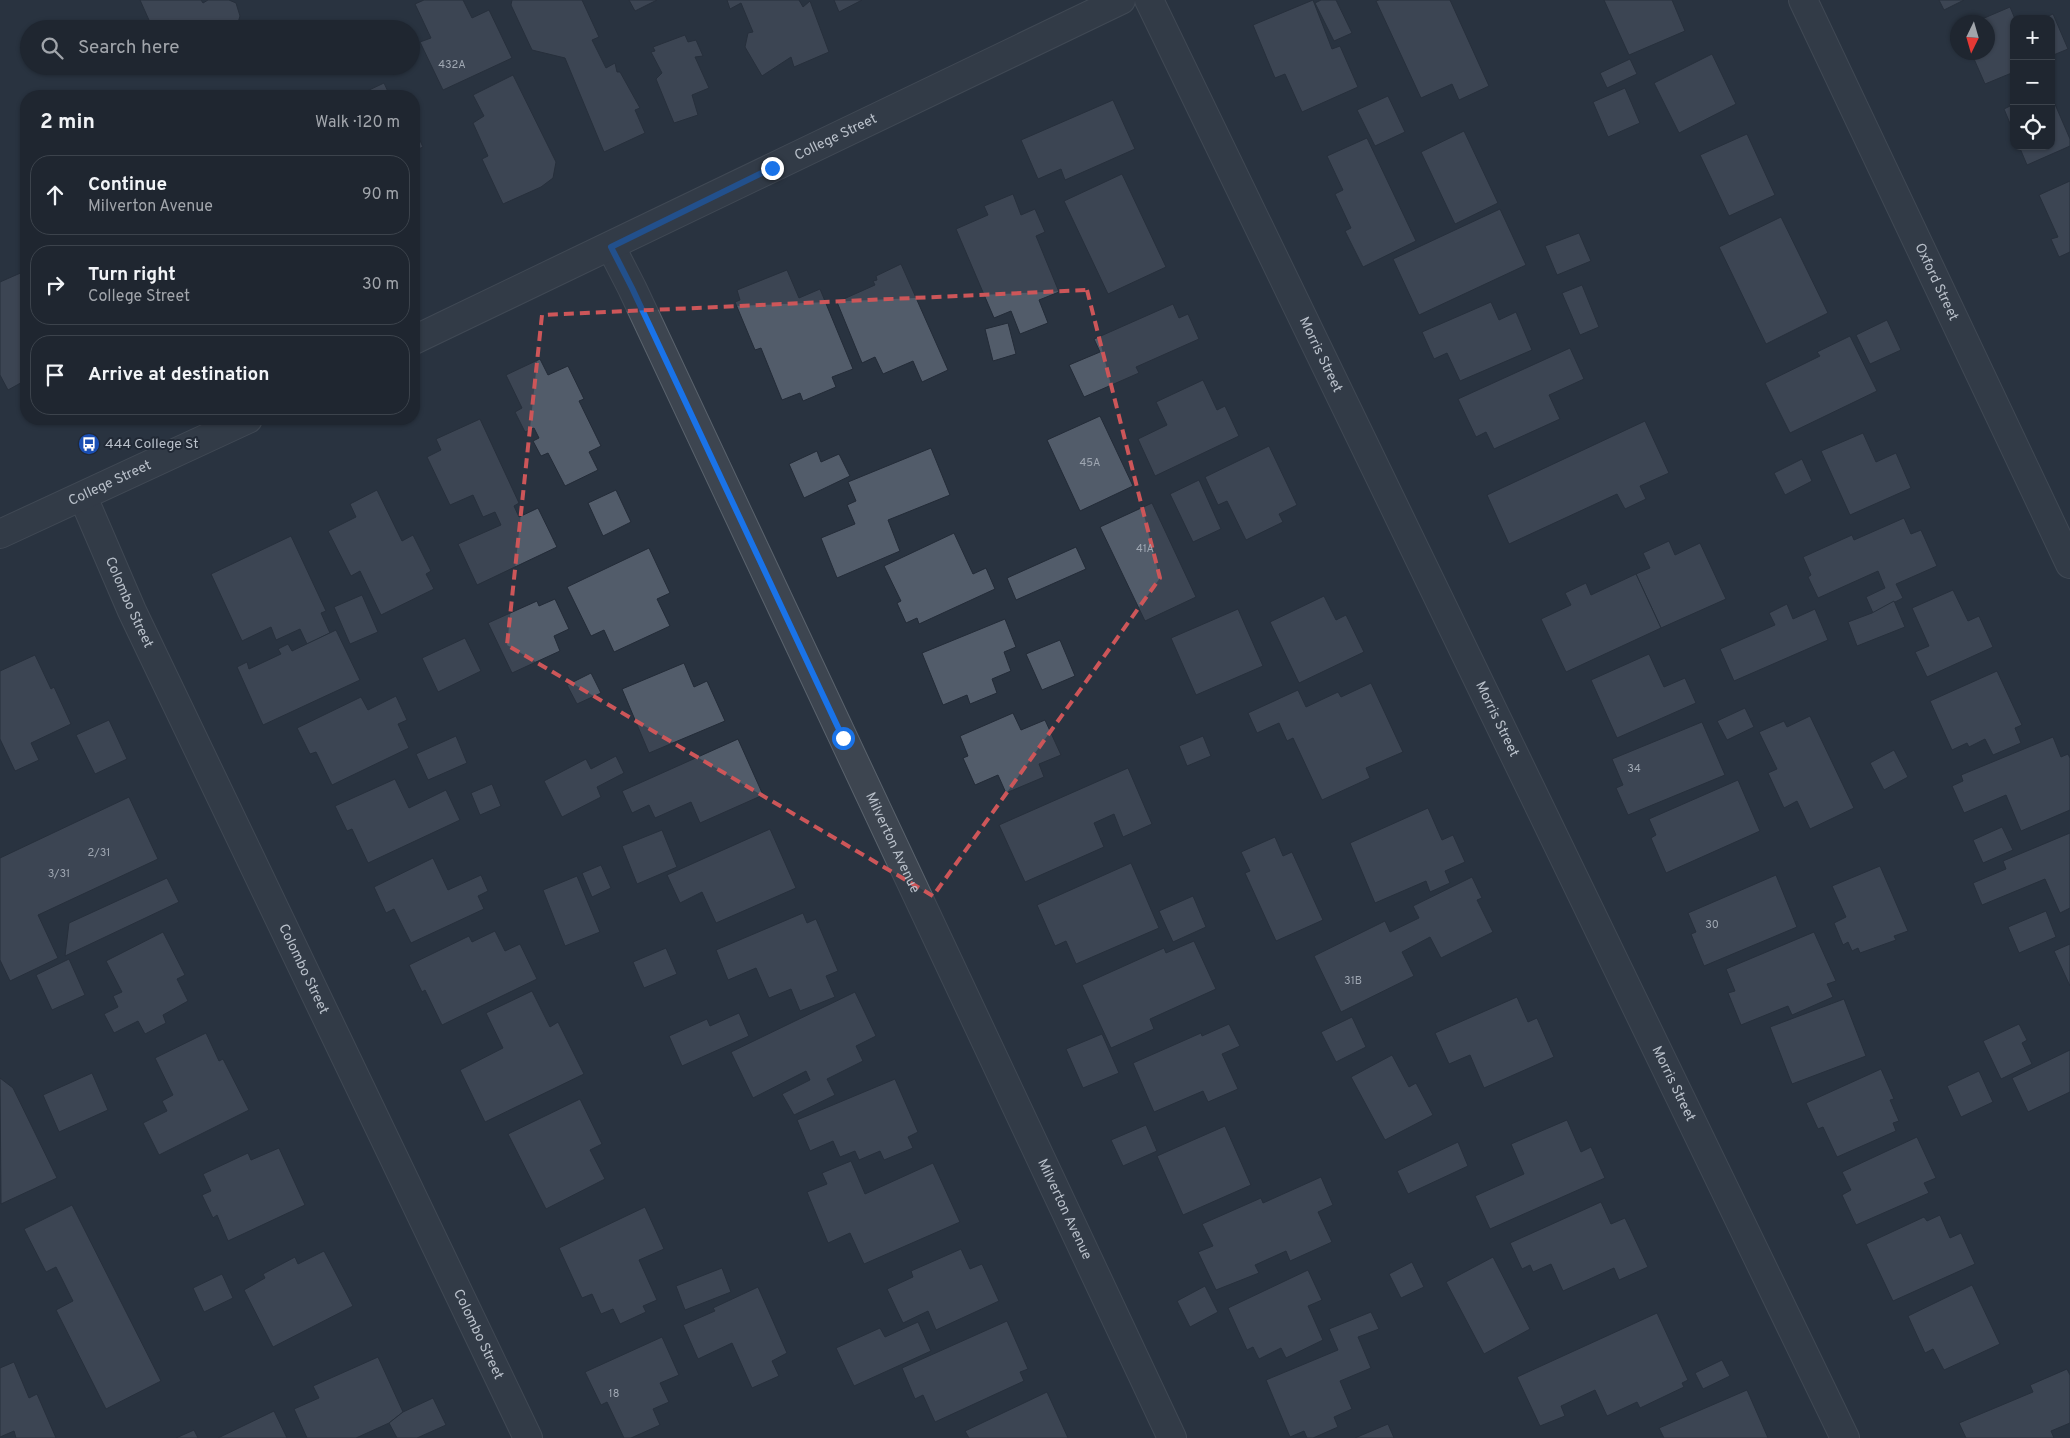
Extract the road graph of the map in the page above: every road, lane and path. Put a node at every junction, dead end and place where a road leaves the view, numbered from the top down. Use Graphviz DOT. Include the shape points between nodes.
graph roads {
  1 [pos="1121,0"];
  2 [pos="1149,0"];
  3 [pos="1803,0"];
  4 [pos="611,247"];
  5 [pos="420,337"];
  6 [pos="235,425"];
  7 [pos="83,497"];
  8 [pos="0,534"];
  9 [pos="2070,564"];
  10 [pos="528,1438"];
  11 [pos="1172,1438"];
  12 [pos="1845,1438"];
  1 -- 4 [label="street, College Street"];
  2 -- 12 [label="street, Morris Street"];
  3 -- 9 [label="street, Oxford Street"];
  4 -- 5 [label="street, College Street"];
  4 -- 11 [label="street, Milverton Avenue"];
  6 -- 7 [label="street, College Street"];
  7 -- 8 [label="street, College Street"];
  7 -- 10 [label="street, Colombo Street" via="137,620"];
}
